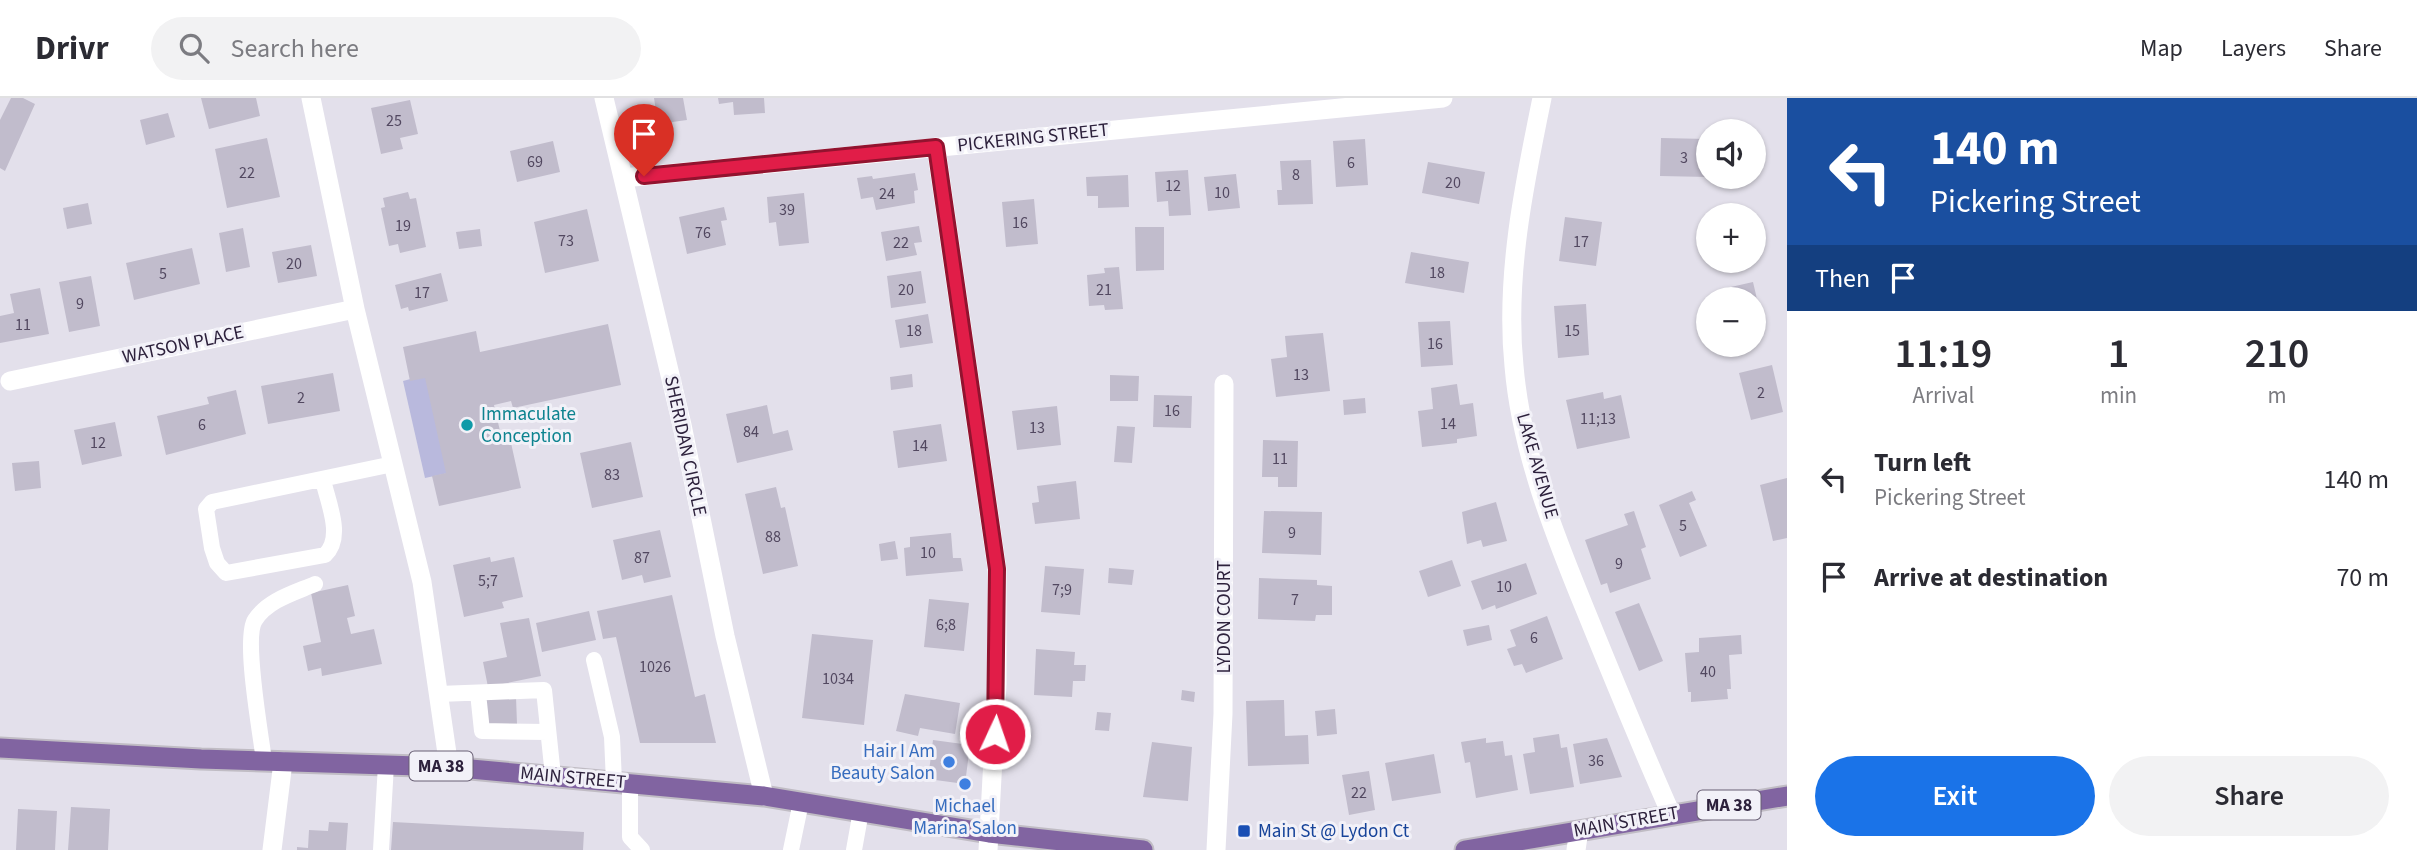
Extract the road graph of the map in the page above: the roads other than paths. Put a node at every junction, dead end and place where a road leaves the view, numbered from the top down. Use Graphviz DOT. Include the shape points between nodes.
graph roads {
  1 [pos="311,98"];
  2 [pos="604,98"];
  3 [pos="1443,98"];
  4 [pos="1542,98"];
  5 [pos="936,147"];
  6 [pos="623,178"];
  7 [pos="355,309"];
  8 [pos="10,381"];
  9 [pos="1224,384"];
  10 [pos="393,464"];
  11 [pos="323,480"];
  12 [pos="315,584"];
  13 [pos="594,660"];
  14 [pos="478,693"];
  15 [pos="439,694"];
  16 [pos="548,732"];
  17 [pos="0,748"];
  18 [pos="274,762"];
  19 [pos="386,765"];
  20 [pos="449,767"];
  21 [pos="553,776"];
  22 [pos="622,782"];
  23 [pos="764,796"];
  24 [pos="1787,796"];
  25 [pos="801,802"];
  26 [pos="862,811"];
  27 [pos="1671,814"];
  28 [pos="1579,830"];
  29 [pos="989,841"];
  30 [pos="1131,849"];
  31 [pos="272,850"];
  32 [pos="381,850"];
  33 [pos="642,850"];
  34 [pos="792,850"];
  35 [pos="854,850"];
  36 [pos="1216,850"];
  37 [pos="1465,850"];
  38 [pos="1576,850"];
  1 -- 7 [label="street"];
  2 -- 6 [label="street, SHERIDAN CIRCLE"];
  3 -- 5 [label="street, PICKERING STREET"];
  4 -- 27 [label="street, LAKE AVENUE" via="1514,282 1513,349 1519,404 1536,476 1568,568"];
  5 -- 6 [label="street, PICKERING STREET"];
  5 -- 29 [label="street" via="997,569"];
  6 -- 23 [label="street, SHERIDAN CIRCLE"];
  7 -- 8 [label="street, WATSON PLACE"];
  7 -- 10 [label="street"];
  9 -- 36 [label="street, LYDON COURT" via="1223,714"];
  10 -- 11 [label="lane"];
  10 -- 15 [label="street" via="422,582"];
  11 -- 11 [label="lane" via="212,502 206,509 217,563 226,573 244,572 325,555 336,537"];
  12 -- 18 [label="lane" via="266,608 253,622 250,643"];
  13 -- 22 [label="lane"];
  14 -- 15 [label="lane"];
  14 -- 16 [label="lane" via="482,731"];
  14 -- 16 [label="lane" via="544,690"];
  15 -- 20 [label="street"];
  16 -- 21 [label="lane"];
  17 -- 18 [label="main road, MAIN STREET / MA 38"];
  18 -- 19 [label="main road, MAIN STREET / MA 38"];
  18 -- 31 [label="street"];
  19 -- 20 [label="main road, MAIN STREET / MA 38"];
  19 -- 32 [label="lane"];
  20 -- 21 [label="main road, MAIN STREET / MA 38"];
  21 -- 22 [label="main road, MAIN STREET / MA 38"];
  22 -- 23 [label="main road, MAIN STREET / MA 38"];
  22 -- 33 [label="lane" via="630,837"];
  23 -- 25 [label="main road, MAIN STREET / MA 38"];
  24 -- 27 [label="main road, MAIN STREET / MA 38"];
  25 -- 26 [label="main road, MAIN STREET / MA 38"];
  25 -- 34 [label="lane"];
  26 -- 29 [label="main road, MAIN STREET / MA 38"];
  26 -- 35 [label="lane"];
  27 -- 28 [label="main road, MAIN STREET / MA 38"];
  28 -- 37 [label="main road, MAIN STREET / MA 38"];
  28 -- 38 [label="street"];
  29 -- 30 [label="main road, MAIN STREET / MA 38"];
}
